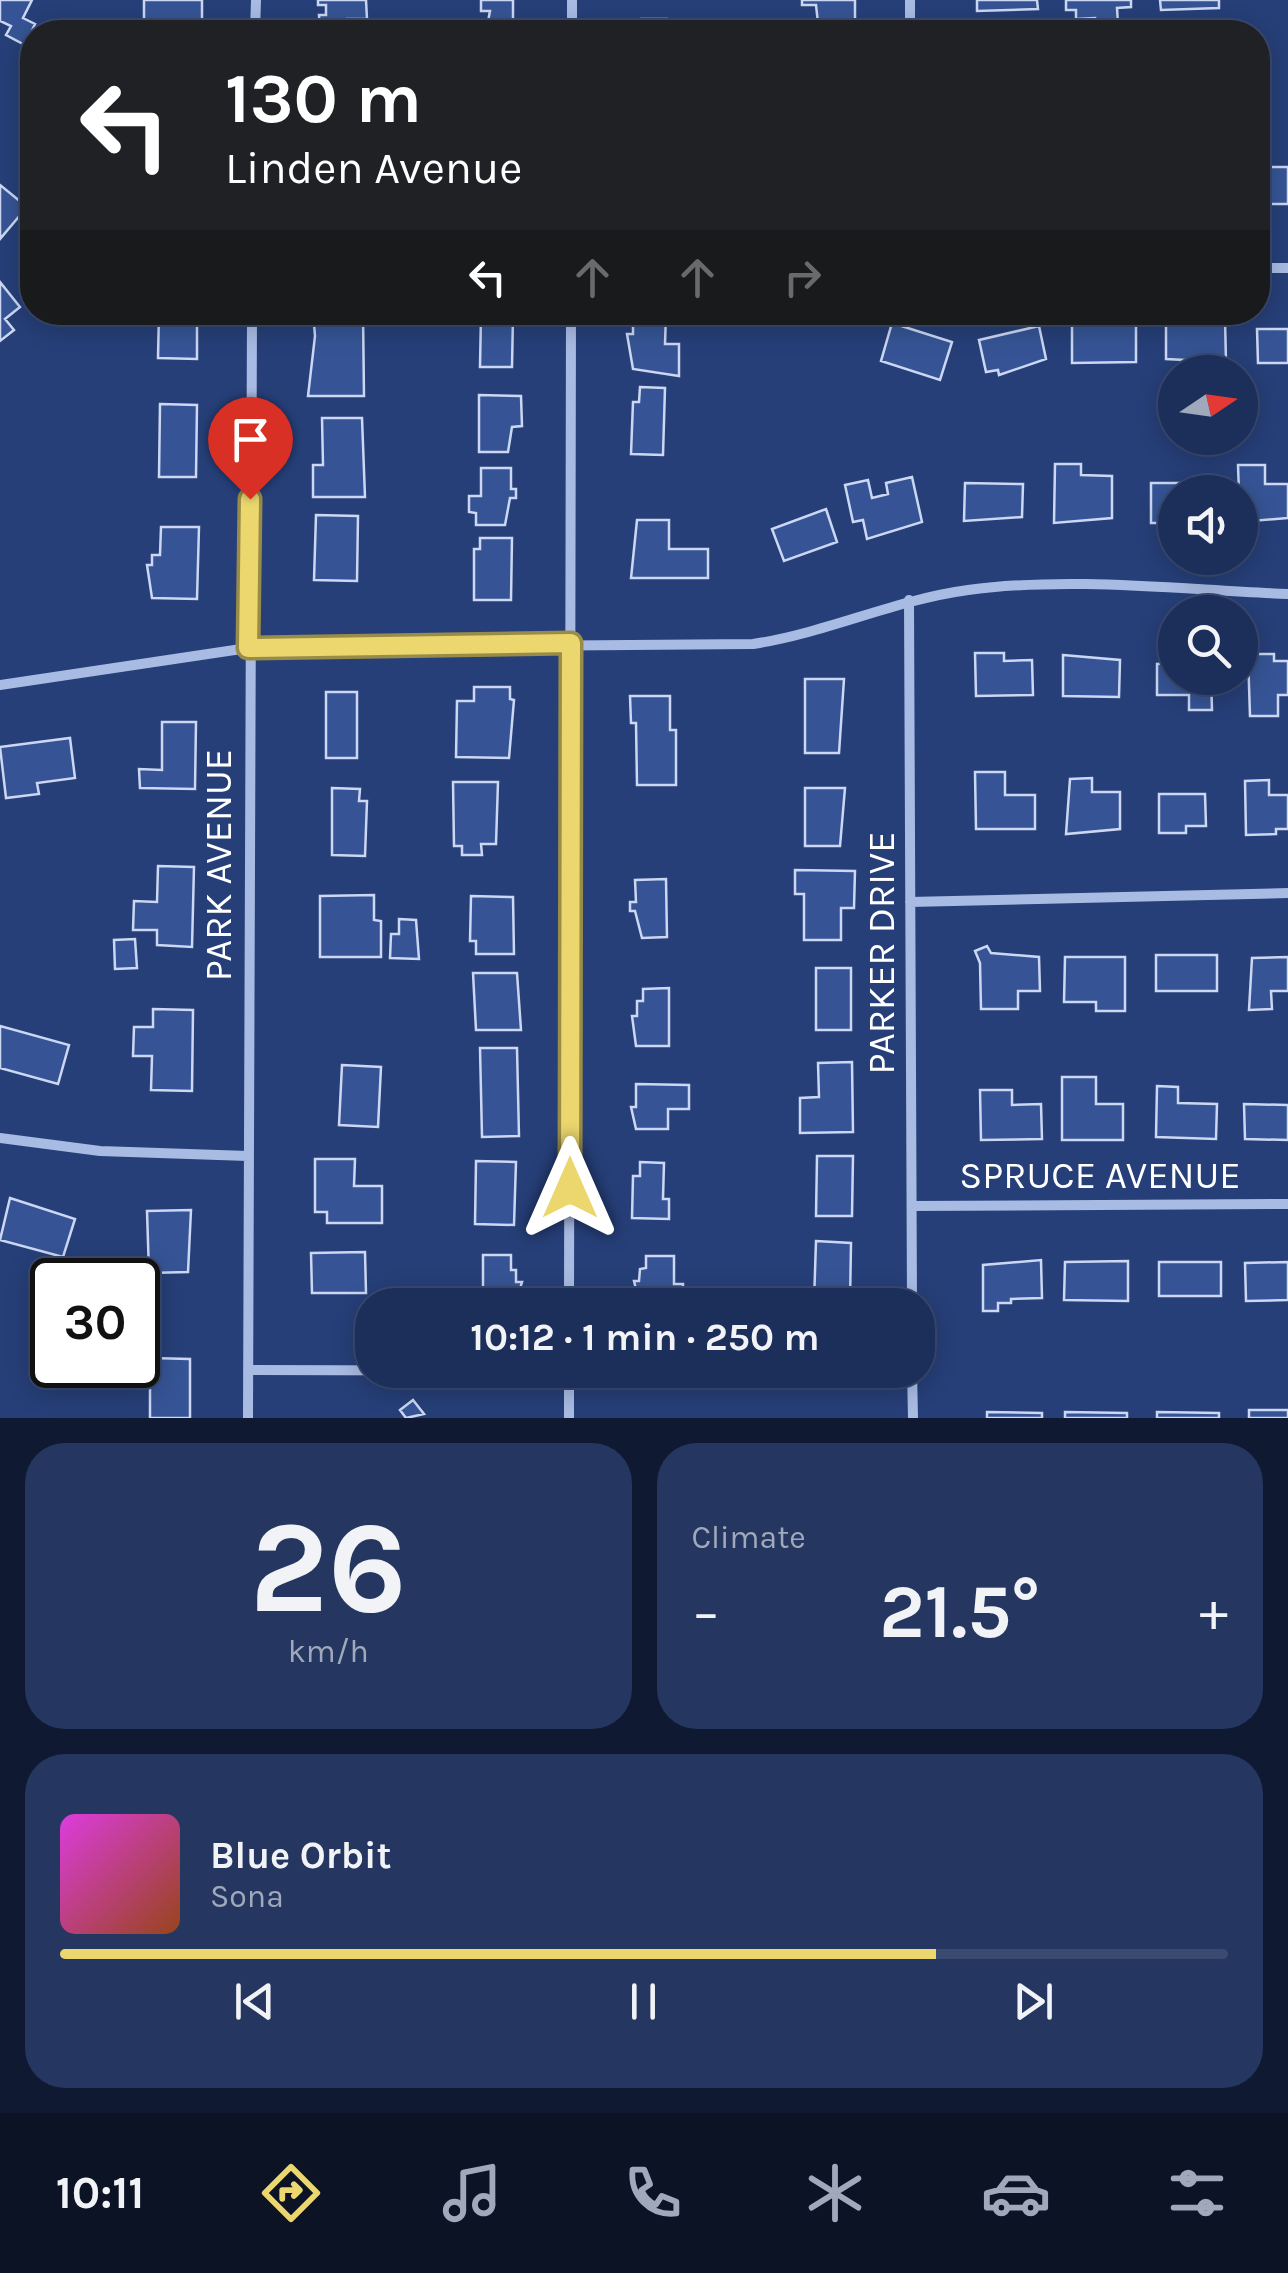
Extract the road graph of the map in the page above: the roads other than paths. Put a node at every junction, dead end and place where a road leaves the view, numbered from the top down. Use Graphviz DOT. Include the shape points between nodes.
graph roads {
  1 [pos="252,325"];
  2 [pos="571,325"];
  3 [pos="1288,594"];
  4 [pos="909,600"];
  5 [pos="571,643"];
  6 [pos="248,648"];
  7 [pos="0,685"];
  8 [pos="1288,893"];
  9 [pos="910,902"];
  10 [pos="0,1138"];
  11 [pos="248,1156"];
  12 [pos="1288,1204"];
  13 [pos="912,1206"];
  14 [pos="570,1288"];
  15 [pos="912,1288"];
  16 [pos="248,1370"];
  17 [pos="355,1370"];
  18 [pos="569,1388"];
  19 [pos="912,1388"];
  20 [pos="248,1418"];
  21 [pos="569,1418"];
  22 [pos="912,1418"];
  1 -- 6 [label="street, PARK AVENUE"];
  2 -- 5 [label="street"];
  3 -- 4 [label="street" via="1038,585"];
  4 -- 5 [label="street" via="753,644"];
  4 -- 9 [label="street, PARKER DRIVE"];
  5 -- 6 [label="street"];
  5 -- 14 [label="street"];
  6 -- 7 [label="street"];
  6 -- 11 [label="street, PARK AVENUE"];
  8 -- 9 [label="street"];
  9 -- 13 [label="street, PARKER DRIVE"];
  10 -- 11 [label="street" via="100,1151"];
  11 -- 16 [label="street, PARK AVENUE"];
  12 -- 13 [label="street, SPRUCE AVENUE"];
  13 -- 15 [label="street, PARKER DRIVE"];
  16 -- 17 [label="street"];
  16 -- 20 [label="street, PARK AVENUE"];
  18 -- 21 [label="street"];
  19 -- 22 [label="street"];
}
